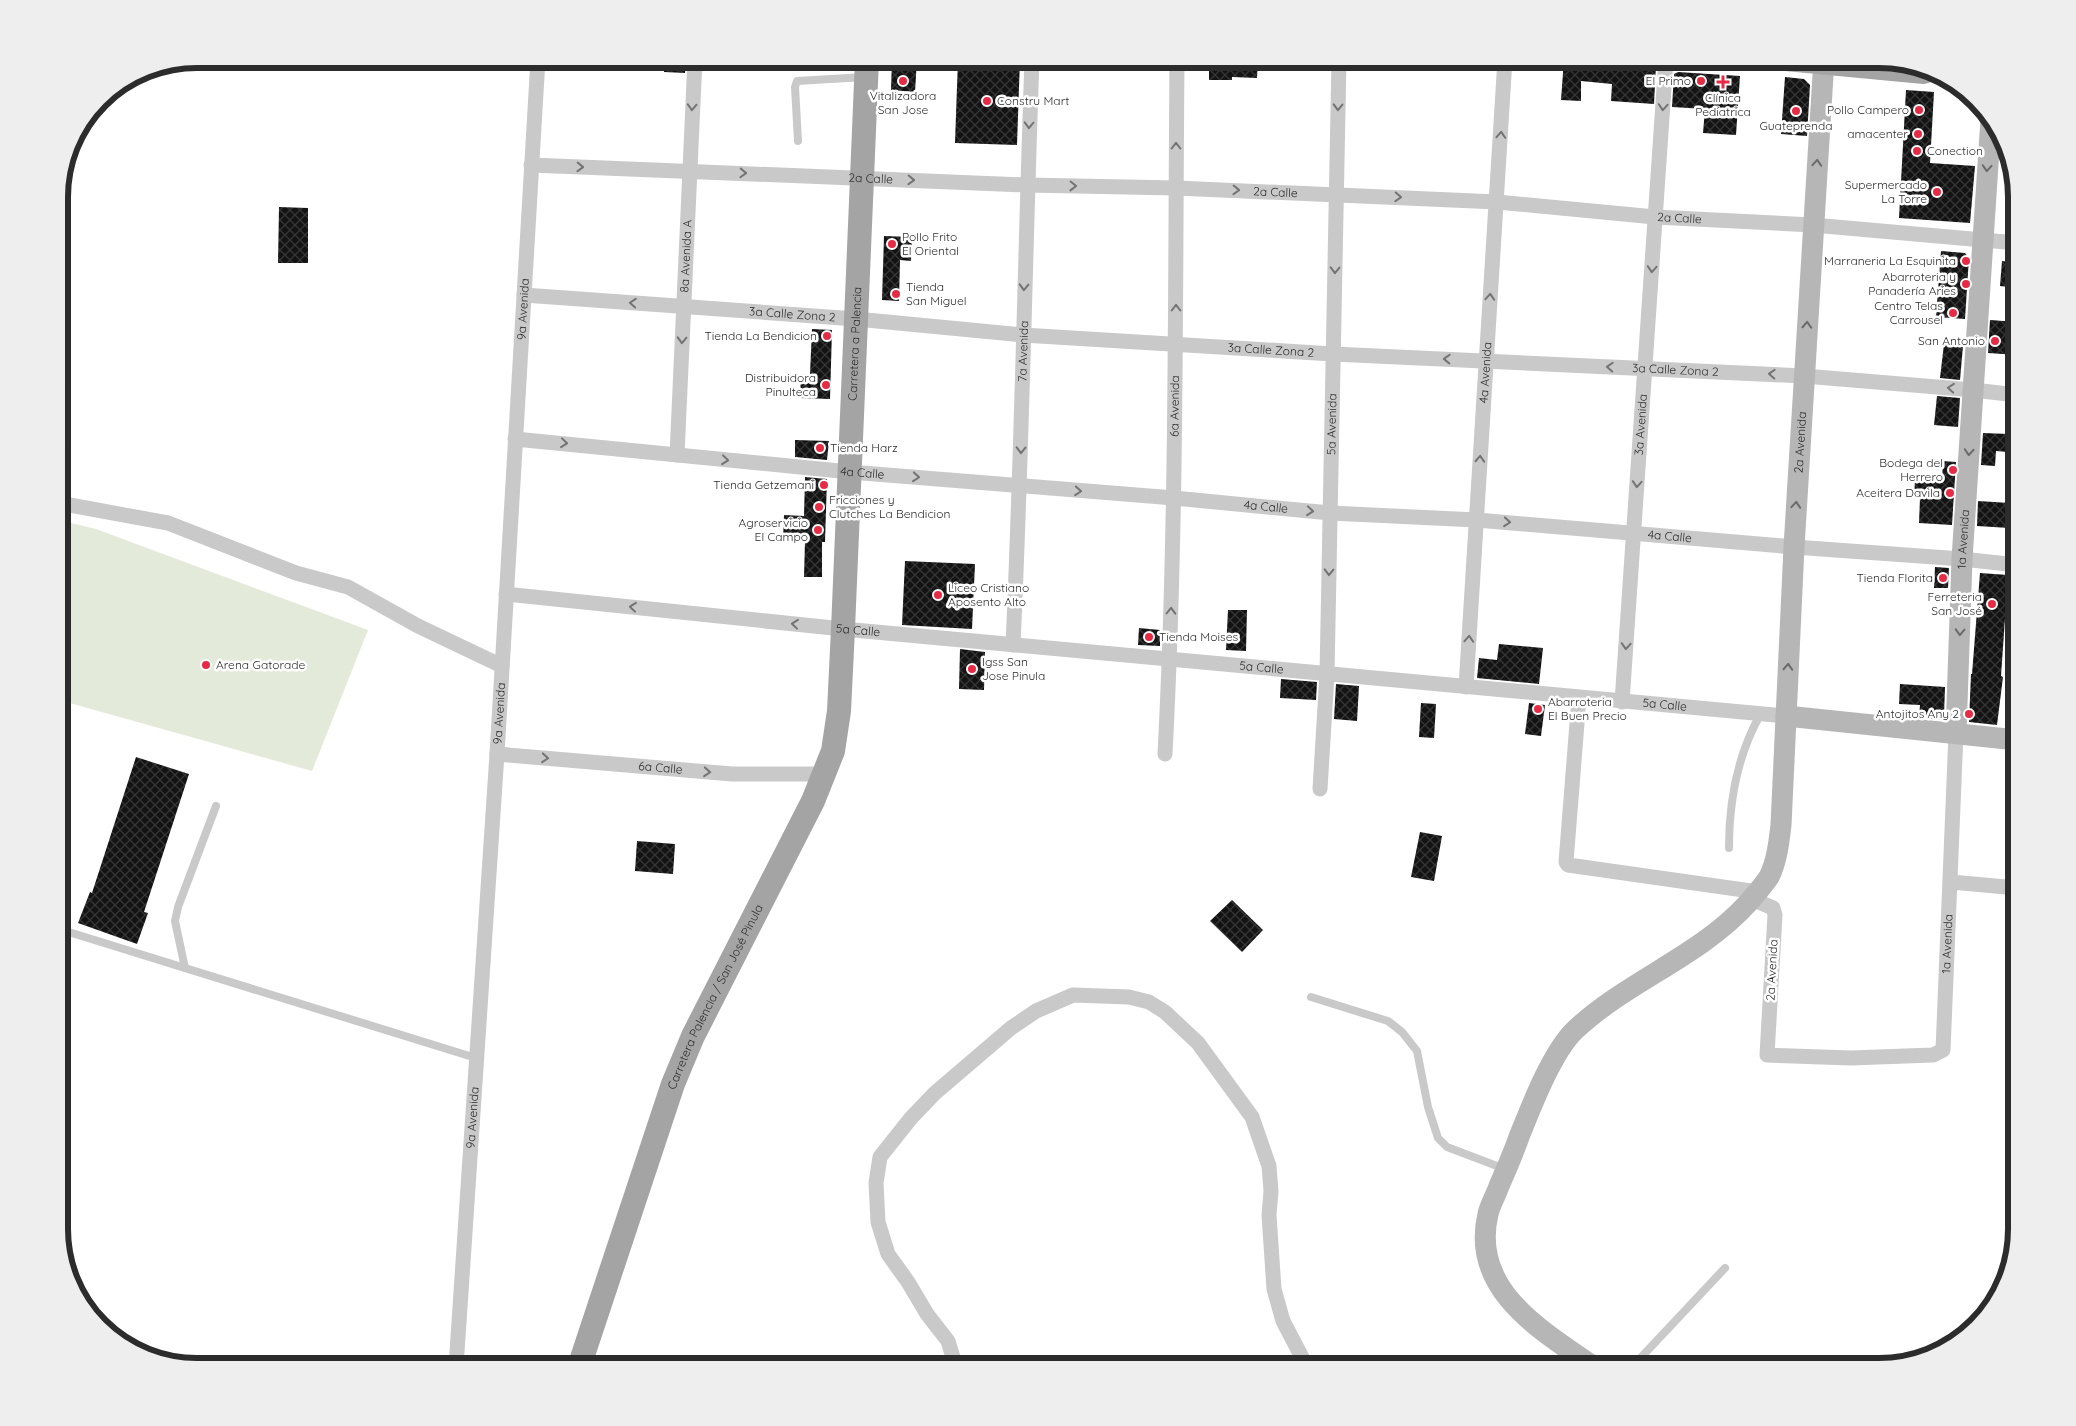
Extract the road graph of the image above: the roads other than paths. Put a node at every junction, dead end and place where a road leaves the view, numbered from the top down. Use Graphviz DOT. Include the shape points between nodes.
graph roads {
  1 [pos="537,68"];
  2 [pos="695,68"];
  3 [pos="867,68"];
  4 [pos="1032,68"];
  5 [pos="1177,68"];
  6 [pos="1339,68"];
  7 [pos="1504,68"];
  8 [pos="1665,68"];
  9 [pos="1824,68"];
  10 [pos="1990,131"];
  11 [pos="798,141"];
  12 [pos="532,165"];
  13 [pos="689,171"];
  14 [pos="862,178"];
  15 [pos="1028,184"];
  16 [pos="1176,188"];
  17 [pos="1336,194"];
  18 [pos="1496,202"];
  19 [pos="1655,217"];
  20 [pos="1813,226"];
  21 [pos="1983,239"];
  22 [pos="2008,242"];
  23 [pos="524,295"];
  24 [pos="683,307"];
  25 [pos="856,319"];
  26 [pos="1023,335"];
  27 [pos="1176,345"];
  28 [pos="1333,354"];
  29 [pos="1486,360"];
  30 [pos="1645,368"];
  31 [pos="1804,376"];
  32 [pos="1973,390"];
  33 [pos="2008,394"];
  34 [pos="515,439"];
  35 [pos="677,455"];
  36 [pos="850,472"];
  37 [pos="1021,486"];
  38 [pos="1174,498"];
  39 [pos="68,505"];
  40 [pos="1330,513"];
  41 [pos="1477,520"];
  42 [pos="1634,533"];
  43 [pos="1794,547"];
  44 [pos="1962,559"];
  45 [pos="2008,565"];
  46 [pos="506,594"];
  47 [pos="843,629"];
  48 [pos="1013,645"];
  49 [pos="1170,660"];
  50 [pos="502,666"];
  51 [pos="1326,674"];
  52 [pos="1466,687"];
  53 [pos="1579,698"];
  54 [pos="1622,702"];
  55 [pos="1760,715"];
  56 [pos="1786,716"];
  57 [pos="1956,734"];
  58 [pos="2008,739"];
  59 [pos="496,754"];
  60 [pos="1165,754"];
  61 [pos="824,774"];
  62 [pos="1320,789"];
  63 [pos="216,806"];
  64 [pos="1729,848"];
  65 [pos="1951,882"];
  66 [pos="2008,887"];
  67 [pos="1755,895"];
  68 [pos="68,932"];
  69 [pos="185,968"];
  70 [pos="1311,997"];
  71 [pos="1768,1055"];
  72 [pos="476,1058"];
  73 [pos="1506,1169"];
  74 [pos="1725,1268"];
  75 [pos="457,1358"];
  76 [pos="582,1358"];
  77 [pos="953,1358"];
  78 [pos="1302,1358"];
  79 [pos="1581,1358"];
  80 [pos="1640,1358"];
  1 -- 12 [label="street, 9a Avenida"];
  2 -- 13 [label="street, 8a Avenida A, one-way"];
  3 -- 11 [label="lane" via="797,81"];
  3 -- 14 [label="main road, Carretera a Palencia"];
  4 -- 15 [label="street, 7a Avenida, one-way"];
  16 -- 5 [label="street, 6a Avenida, one-way"];
  6 -- 17 [label="street, 5a Avenida, one-way"];
  18 -- 7 [label="street, 4a Avenida, one-way"];
  8 -- 19 [label="street, 3a Avenida, one-way"];
  20 -- 9 [label="street, 2a Avenida, one-way"];
  10 -- 21 [label="street, 1a Avenida, one-way"];
  12 -- 13 [label="street, 2a Calle, one-way"];
  12 -- 23 [label="street, 9a Avenida"];
  13 -- 14 [label="street, 2a Calle, one-way"];
  13 -- 24 [label="street, 8a Avenida A"];
  14 -- 15 [label="street, 2a Calle, one-way"];
  14 -- 25 [label="main road, Carretera a Palencia"];
  15 -- 16 [label="street, 2a Calle, one-way"];
  15 -- 26 [label="street, 7a Avenida, one-way"];
  16 -- 17 [label="street, 2a Calle, one-way"];
  27 -- 16 [label="street, 6a Avenida, one-way"];
  17 -- 18 [label="street, 2a Calle, one-way"];
  17 -- 28 [label="street, 5a Avenida, one-way"];
  18 -- 19 [label="street, 2a Calle"];
  29 -- 18 [label="street, 4a Avenida, one-way"];
  19 -- 20 [label="street, 2a Calle"];
  19 -- 30 [label="street, 3a Avenida, one-way"];
  20 -- 21 [label="street, 2a Calle"];
  31 -- 20 [label="street, 2a Avenida, one-way"];
  21 -- 22 [label="street, 2a Calle"];
  21 -- 32 [label="street, 1a Avenida"];
  24 -- 23 [label="street, 3a Calle Zona 2, one-way"];
  23 -- 34 [label="street, 9a Avenida"];
  24 -- 25 [label="street, 3a Calle Zona 2"];
  24 -- 35 [label="street, 8a Avenida A, one-way"];
  25 -- 26 [label="street, 3a Calle Zona 2"];
  25 -- 36 [label="main road, Carretera a Palencia"];
  26 -- 27 [label="street, 3a Calle Zona 2"];
  26 -- 37 [label="street, 7a Avenida, one-way"];
  27 -- 28 [label="street, 3a Calle Zona 2"];
  27 -- 38 [label="street, 6a Avenida"];
  29 -- 28 [label="street, 3a Calle Zona 2, one-way"];
  28 -- 40 [label="street, 5a Avenida"];
  30 -- 29 [label="street, 3a Calle Zona 2, one-way"];
  41 -- 29 [label="street, 4a Avenida, one-way"];
  31 -- 30 [label="street, 3a Calle Zona 2, one-way"];
  30 -- 42 [label="street, 3a Avenida, one-way"];
  32 -- 31 [label="street, 3a Calle Zona 2, one-way"];
  43 -- 31 [label="street, 2a Avenida, one-way"];
  32 -- 33 [label="street, 3a Calle Zona 2"];
  32 -- 44 [label="street, 1a Avenida, one-way"];
  34 -- 35 [label="street, 4a Calle, one-way"];
  34 -- 46 [label="street, 9a Avenida"];
  35 -- 36 [label="street, 4a Calle, one-way"];
  36 -- 37 [label="street, 4a Calle, one-way"];
  36 -- 47 [label="main road, Carretera a Palencia"];
  37 -- 38 [label="street, 4a Calle, one-way"];
  37 -- 48 [label="street, 7a Avenida"];
  38 -- 40 [label="street, 4a Calle, one-way"];
  49 -- 38 [label="street, 6a Avenida, one-way"];
  39 -- 50 [label="street" via="168,523 296,573 348,587 418,626"];
  40 -- 41 [label="street, 4a Calle"];
  40 -- 51 [label="street, 5a Avenida, one-way"];
  41 -- 42 [label="street, 4a Calle, one-way"];
  52 -- 41 [label="street, 4a Avenida, one-way"];
  42 -- 43 [label="street, 4a Calle"];
  42 -- 54 [label="street, 3a Avenida, one-way"];
  43 -- 44 [label="street, 4a Calle"];
  56 -- 43 [label="street, 2a Avenida, one-way"];
  44 -- 45 [label="street, 4a Calle"];
  44 -- 57 [label="street, 1a Avenida, one-way"];
  47 -- 46 [label="street, 5a Calle, one-way"];
  46 -- 50 [label="street, 9a Avenida"];
  47 -- 48 [label="street, 5a Calle"];
  47 -- 61 [label="main road, Carretera Palencia / San José Pinula" via="839,710 833,750"];
  48 -- 49 [label="street, 5a Calle"];
  49 -- 51 [label="street, 5a Calle"];
  49 -- 60 [label="street, 6a Avenida"];
  50 -- 59 [label="street, 9a Avenida"];
  51 -- 52 [label="street, 5a Calle"];
  51 -- 62 [label="street, 5a Avenida"];
  52 -- 53 [label="street, 5a Calle"];
  53 -- 54 [label="street, 5a Calle"];
  53 -- 67 [label="street" via="1568,865"];
  54 -- 55 [label="street, 5a Calle"];
  55 -- 56 [label="street, 5a Calle"];
  55 -- 64 [label="lane" via="1738,765"];
  56 -- 57 [label="street, 5a Calle"];
  56 -- 67 [label="street, 2a Avenida" via="1778,852 1770,876"];
  57 -- 58 [label="street, 5a Calle"];
  57 -- 65 [label="street, 1a Avenida"];
  59 -- 61 [label="street, 6a Calle, one-way" via="732,774"];
  59 -- 72 [label="street, 9a Avenida"];
  61 -- 76 [label="main road, Carretera Palencia / San José Pinula" via="805,818 693,1036 673,1084"];
  63 -- 69 [label="lane" via="176,914 176,932"];
  65 -- 66 [label="street"];
  65 -- 71 [label="street, 1a Avenida" via="1944,1050 1933,1055 1869,1057"];
  67 -- 71 [label="street, 2a Avenida" via="1773,908 1775,915"];
  67 -- 73 [label="street, 2a Avenida" via="1721,930 1592,1015 1573,1032 1554,1059"];
  68 -- 69 [label="lane"];
  69 -- 72 [label="lane"];
  70 -- 73 [label="lane" via="1388,1021 1402,1032 1417,1051 1438,1138 1448,1147"];
  72 -- 75 [label="street, 9a Avenida"];
  73 -- 79 [label="street, 2a Avenida" via="1488,1214 1485,1235 1490,1269 1513,1306"];
  74 -- 80 [label="lane"];
  77 -- 78 [label="street" via="948,1341 888,1254 878,1222 876,1183 880,1157 935,1094 1011,1028 1056,1001 1082,995 1129,997 1149,1002 1165,1012 1198,1042 1252,1117 1270,1166 1269,1215 1274,1290 1283,1321"];
}
